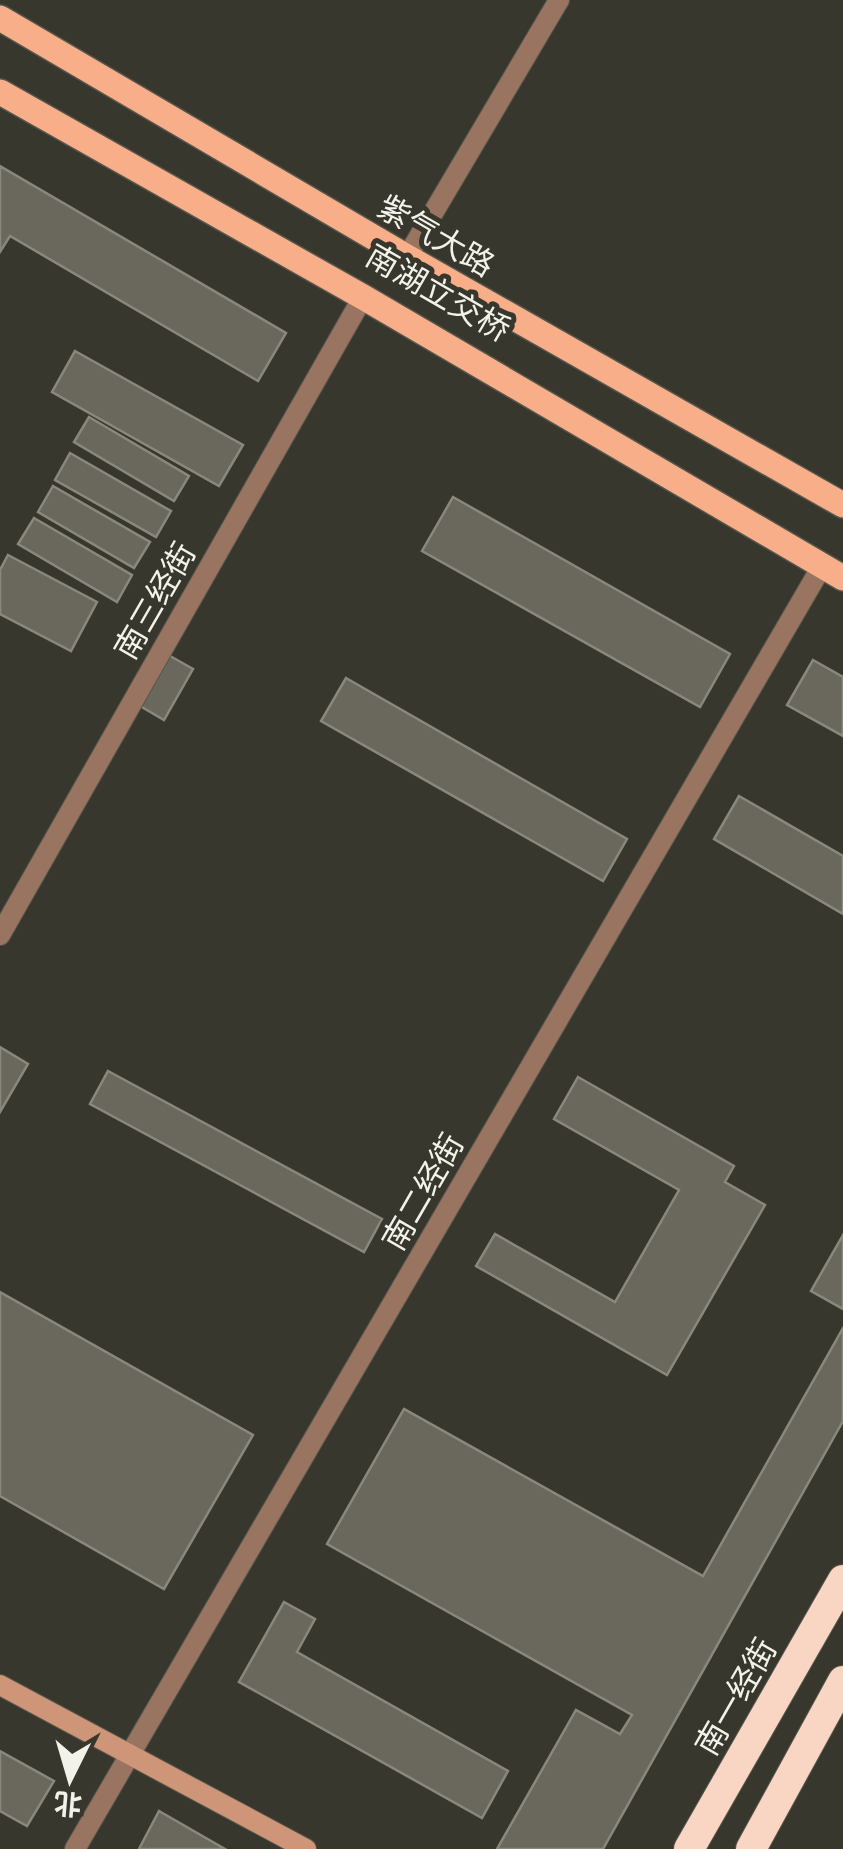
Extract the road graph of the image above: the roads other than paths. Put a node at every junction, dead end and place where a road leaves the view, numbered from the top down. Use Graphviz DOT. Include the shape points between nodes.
graph roads {
  1 [pos="560,0"];
  2 [pos="0,18"];
  3 [pos="0,36"];
  4 [pos="0,79"];
  5 [pos="0,92"];
  6 [pos="407,257"];
  7 [pos="363,296"];
  8 [pos="843,505"];
  9 [pos="843,521"];
  10 [pos="836,569"];
  11 [pos="0,935"];
  12 [pos="843,1580"];
  13 [pos="843,1682"];
  14 [pos="0,1685"];
  15 [pos="129,1756"];
  16 [pos="76,1849"];
  17 [pos="306,1849"];
  18 [pos="689,1849"];
  19 [pos="752,1849"];
  1 -- 6 [label="street"];
  2 -- 6 [label="main road, 紫气大路"];
  3 -- 9 [label="main road, 南湖立交桥"];
  4 -- 10 [label="main road, 南湖立交桥"];
  5 -- 7 [label="main road"];
  6 -- 8 [label="main road, 紫气大路"];
  7 -- 10 [label="main road"];
  7 -- 11 [label="street, 南三经街"];
  10 -- 15 [label="street, 南二经街"];
  12 -- 18 [label="highway, 南一经街"];
  13 -- 19 [label="highway"];
  14 -- 15 [label="street"];
  15 -- 16 [label="street, 南二经街"];
  15 -- 17 [label="street"];
}
